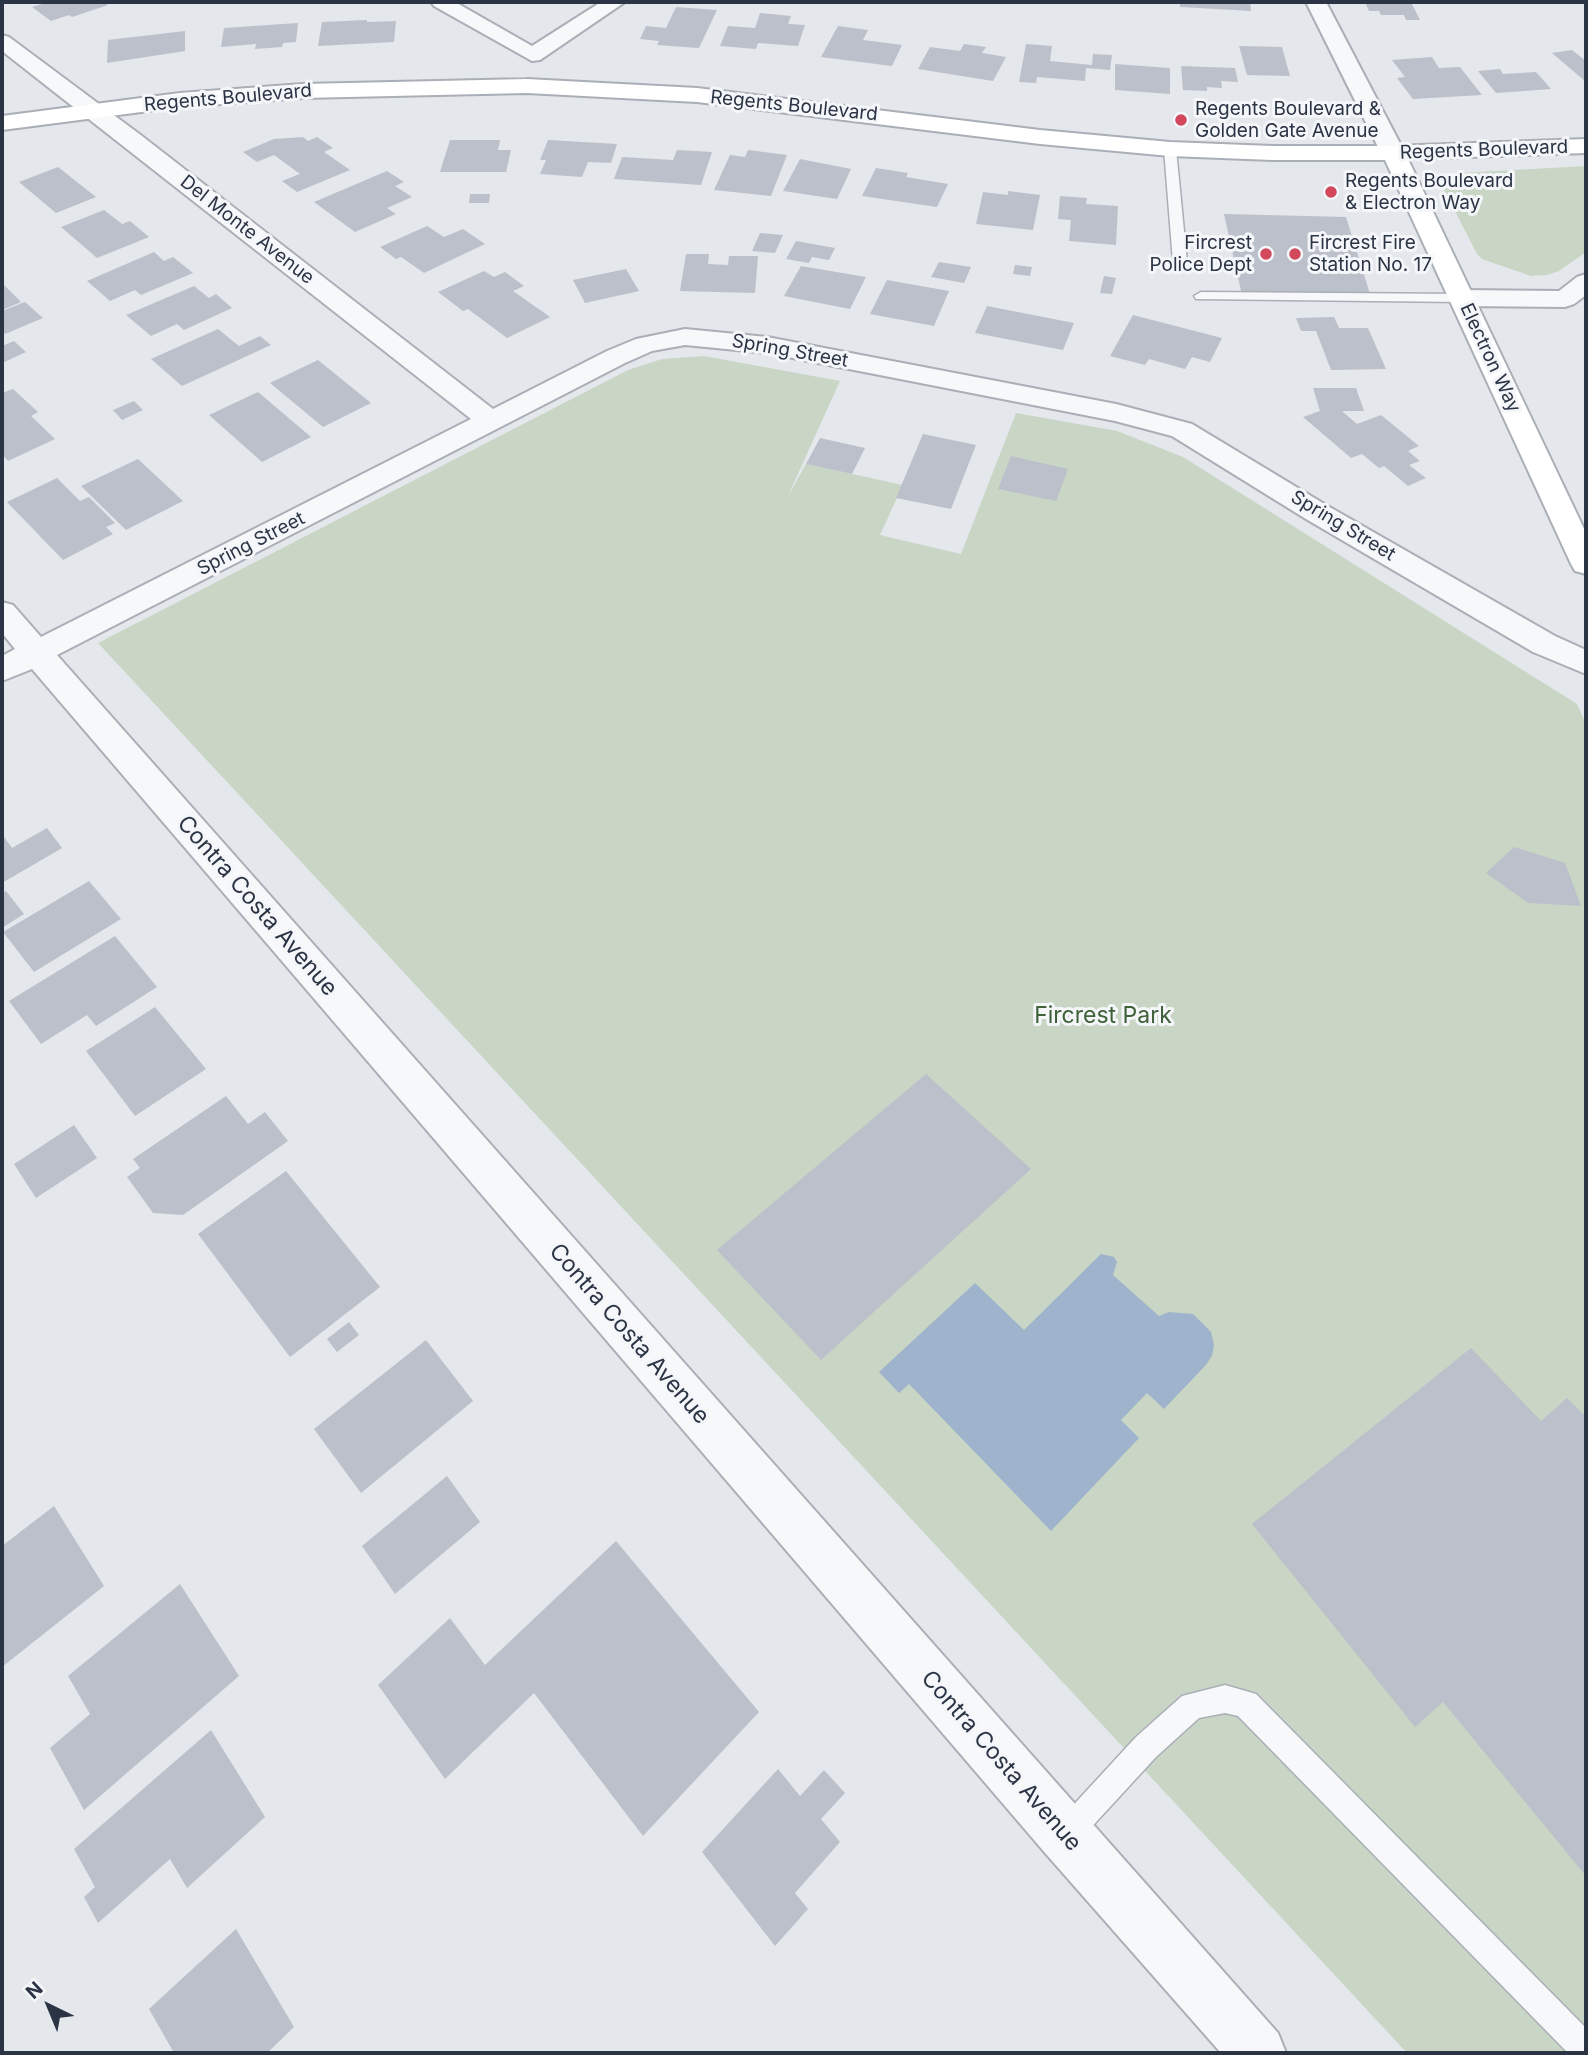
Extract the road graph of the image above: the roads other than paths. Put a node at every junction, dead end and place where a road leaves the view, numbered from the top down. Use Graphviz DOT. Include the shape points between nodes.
graph roads {
  1 [pos="441,2"];
  2 [pos="615,2"];
  3 [pos="1316,2"];
  4 [pos="2,41"];
  5 [pos="532,55"];
  6 [pos="527,86"];
  7 [pos="94,111"];
  8 [pos="2,123"];
  9 [pos="1586,146"];
  10 [pos="1170,149"];
  11 [pos="1393,153"];
  12 [pos="1180,262"];
  13 [pos="1586,282"];
  14 [pos="1201,296"];
  15 [pos="1462,298"];
  16 [pos="1576,303"];
  17 [pos="491,422"];
  18 [pos="1586,564"];
  19 [pos="2,613"];
  20 [pos="19,661"];
  21 [pos="1586,663"];
  22 [pos="1065,1835"];
  23 [pos="1586,2050"];
  24 [pos="1258,2053"];
  1 -- 5 [label="street"];
  2 -- 5 [label="street"];
  3 -- 11 [label="street"];
  4 -- 7 [label="street, Del Monte Avenue"];
  5 -- 6 [label="street"];
  6 -- 7 [label="main road, Regents Boulevard" via="303,91"];
  6 -- 10 [label="main road, Regents Boulevard" via="783,103"];
  7 -- 8 [label="main road, Regents Boulevard"];
  7 -- 17 [label="street, Del Monte Avenue"];
  9 -- 11 [label="main road, Regents Boulevard"];
  10 -- 11 [label="main road, Regents Boulevard"];
  10 -- 12 [label="lane"];
  11 -- 15 [label="main road, Electron Way"];
  13 -- 16 [label="street"];
  14 -- 15 [label="lane"];
  15 -- 16 [label="street"];
  15 -- 18 [label="main road, Electron Way"];
  17 -- 20 [label="street, Spring Street"];
  17 -- 21 [label="street, Spring Street" via="616,357 685,337 767,345 1116,413 1182,430 1544,644"];
  19 -- 20 [label="street, Contra Costa Avenue"];
  20 -- 22 [label="street, Contra Costa Avenue"];
  22 -- 23 [label="lane" via="1146,1747 1192,1706 1225,1699 1246,1704"];
  22 -- 24 [label="street, Contra Costa Avenue"];
}
